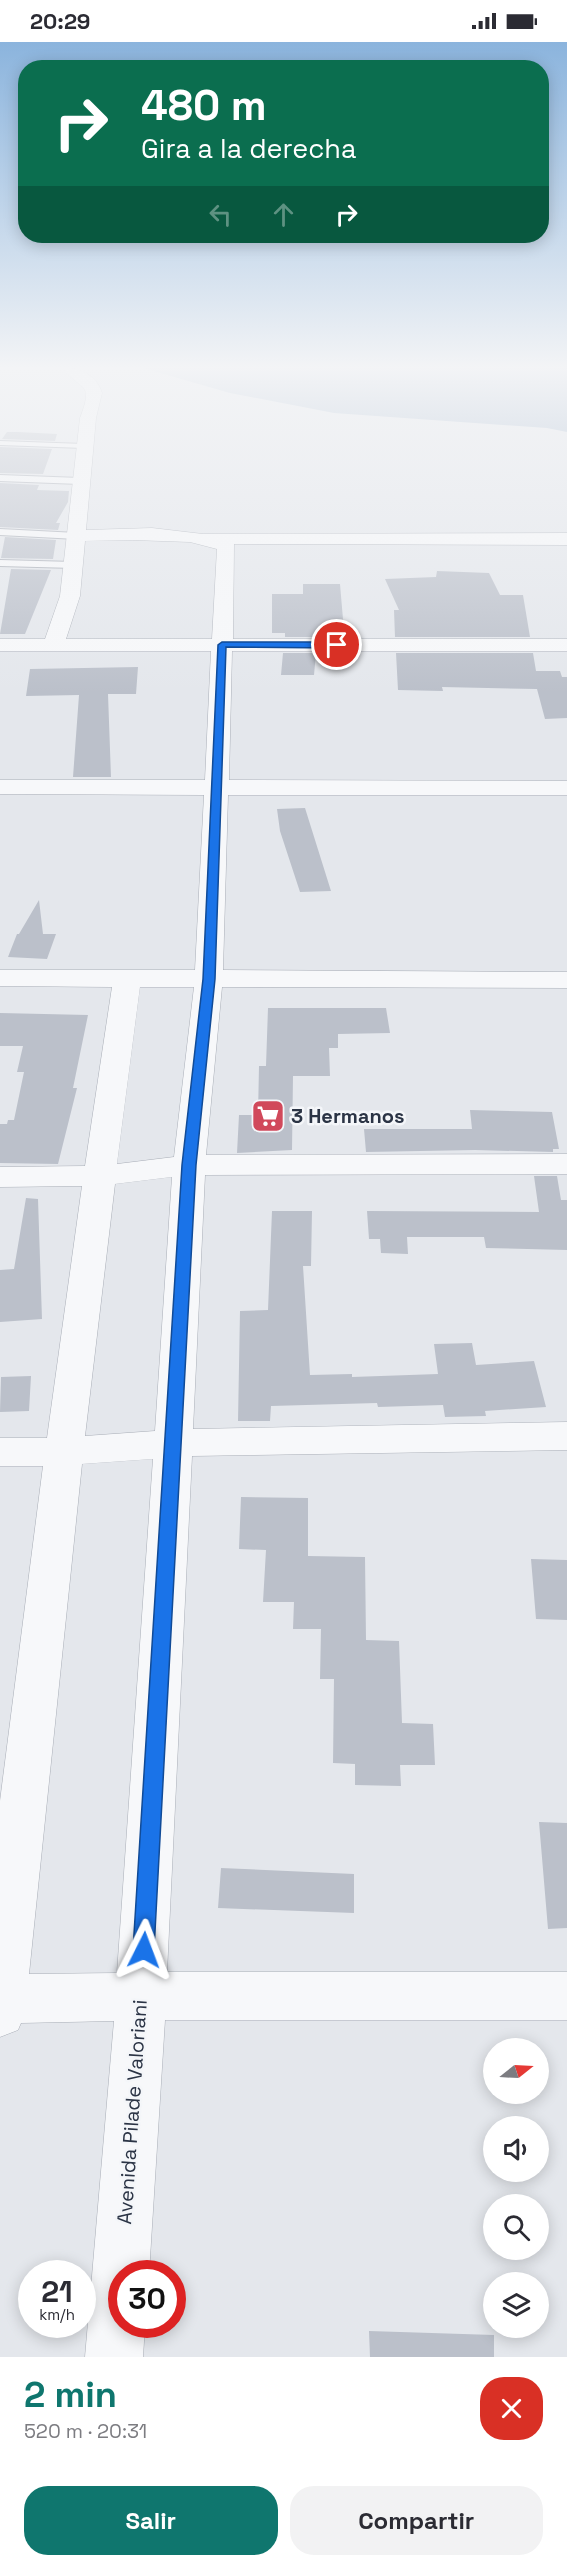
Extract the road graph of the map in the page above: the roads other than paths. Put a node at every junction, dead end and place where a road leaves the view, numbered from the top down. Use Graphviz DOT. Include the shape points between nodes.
graph roads {
  1 [pos="81,476"];
  2 [pos="0,478"];
  3 [pos="80,481"];
  4 [pos="0,532"];
  5 [pos="77,536"];
  6 [pos="207,538"];
  7 [pos="567,539"];
  8 [pos="0,563"];
  9 [pos="74,564"];
  10 [pos="0,645"];
  11 [pos="53,645"];
  12 [pos="222,645"];
  13 [pos="567,645"];
  14 [pos="217,786"];
  15 [pos="0,787"];
  16 [pos="567,788"];
  17 [pos="0,978"];
  18 [pos="127,978"];
  19 [pos="209,979"];
  20 [pos="567,980"];
  21 [pos="567,1164"];
  22 [pos="189,1165"];
  23 [pos="98,1176"];
  24 [pos="0,1177"];
  25 [pos="567,1436"];
  26 [pos="174,1443"];
  27 [pos="0,1452"];
  28 [pos="64,1452"];
  29 [pos="141,1996"];
  30 [pos="567,1996"];
  31 [pos="0,2004"];
  32 [pos="114,2357"];
  1 -- 3 [label="street"];
  2 -- 3 [label="lane"];
  3 -- 5 [label="street"];
  4 -- 5 [label="lane"];
  5 -- 6 [label="street"];
  5 -- 9 [label="street"];
  6 -- 7 [label="street"];
  6 -- 12 [label="street, Avenida Pilade Valoriani" via="226,546"];
  8 -- 9 [label="lane"];
  9 -- 11 [label="street" via="70,596"];
  10 -- 11 [label="street"];
  11 -- 12 [label="street"];
  12 -- 13 [label="street"];
  12 -- 14 [label="street, Avenida Pilade Valoriani"];
  14 -- 15 [label="street"];
  14 -- 16 [label="street"];
  14 -- 19 [label="street, Avenida Pilade Valoriani"];
  17 -- 18 [label="street"];
  18 -- 19 [label="street"];
  18 -- 23 [label="street"];
  19 -- 20 [label="street"];
  19 -- 22 [label="street, Avenida Pilade Valoriani"];
  21 -- 22 [label="street"];
  22 -- 23 [label="street"];
  22 -- 26 [label="street, Avenida Pilade Valoriani"];
  23 -- 24 [label="street"];
  23 -- 28 [label="street"];
  25 -- 26 [label="street"];
  26 -- 28 [label="street"];
  26 -- 29 [label="street, Avenida Pilade Valoriani"];
  27 -- 28 [label="street"];
  28 -- 31 [label="street"];
  29 -- 30 [label="street"];
  29 -- 31 [label="street"];
  29 -- 32 [label="street, Avenida Pilade Valoriani"];
}
